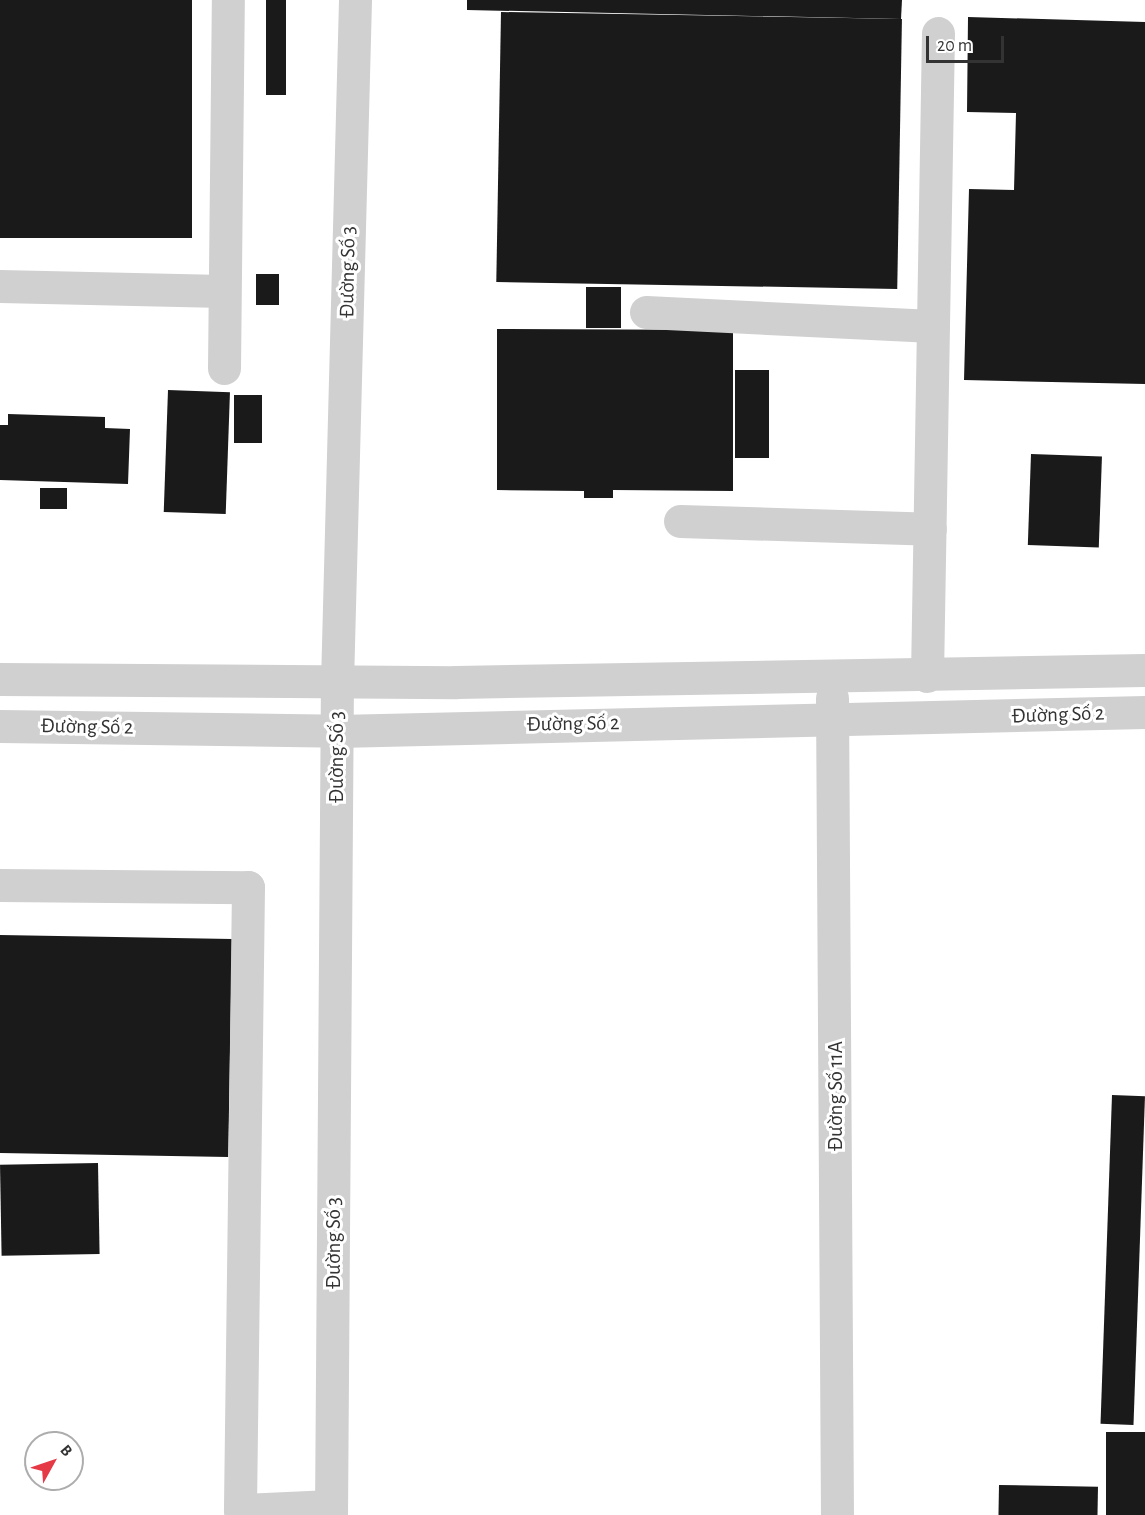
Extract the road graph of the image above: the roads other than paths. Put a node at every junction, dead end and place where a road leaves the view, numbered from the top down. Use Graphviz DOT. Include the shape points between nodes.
graph roads {
  1 [pos="228,0"];
  2 [pos="355,0"];
  3 [pos="939,33"];
  4 [pos="0,286"];
  5 [pos="223,291"];
  6 [pos="646,312"];
  7 [pos="933,326"];
  8 [pos="224,368"];
  9 [pos="680,521"];
  10 [pos="930,529"];
  11 [pos="1145,670"];
  12 [pos="927,676"];
  13 [pos="831,677"];
  14 [pos="0,679"];
  15 [pos="337,683"];
  16 [pos="1145,712"];
  17 [pos="834,718"];
  18 [pos="0,726"];
  19 [pos="338,731"];
  20 [pos="0,885"];
  21 [pos="331,1511"];
  22 [pos="837,1515"];
  1 -- 5 [label="street"];
  2 -- 15 [label="street, Đường Số 3"];
  3 -- 7 [label="street"];
  4 -- 5 [label="street"];
  5 -- 8 [label="street"];
  6 -- 7 [label="street"];
  7 -- 10 [label="street"];
  9 -- 10 [label="street"];
  10 -- 12 [label="street"];
  11 -- 12 [label="street, Đường Số 2"];
  12 -- 13 [label="street, Đường Số 2"];
  13 -- 15 [label="street, Đường Số 2"];
  13 -- 17 [label="street, Đường Số 11A"];
  14 -- 15 [label="street, Đường Số 2"];
  15 -- 19 [label="street, Đường Số 3"];
  16 -- 17 [label="street, Đường Số 2"];
  17 -- 19 [label="street, Đường Số 2"];
  17 -- 22 [label="street, Đường Số 11A"];
  18 -- 19 [label="street, Đường Số 2"];
  19 -- 21 [label="street, Đường Số 3"];
  20 -- 21 [label="street" via="248,887 240,1510"];
}
